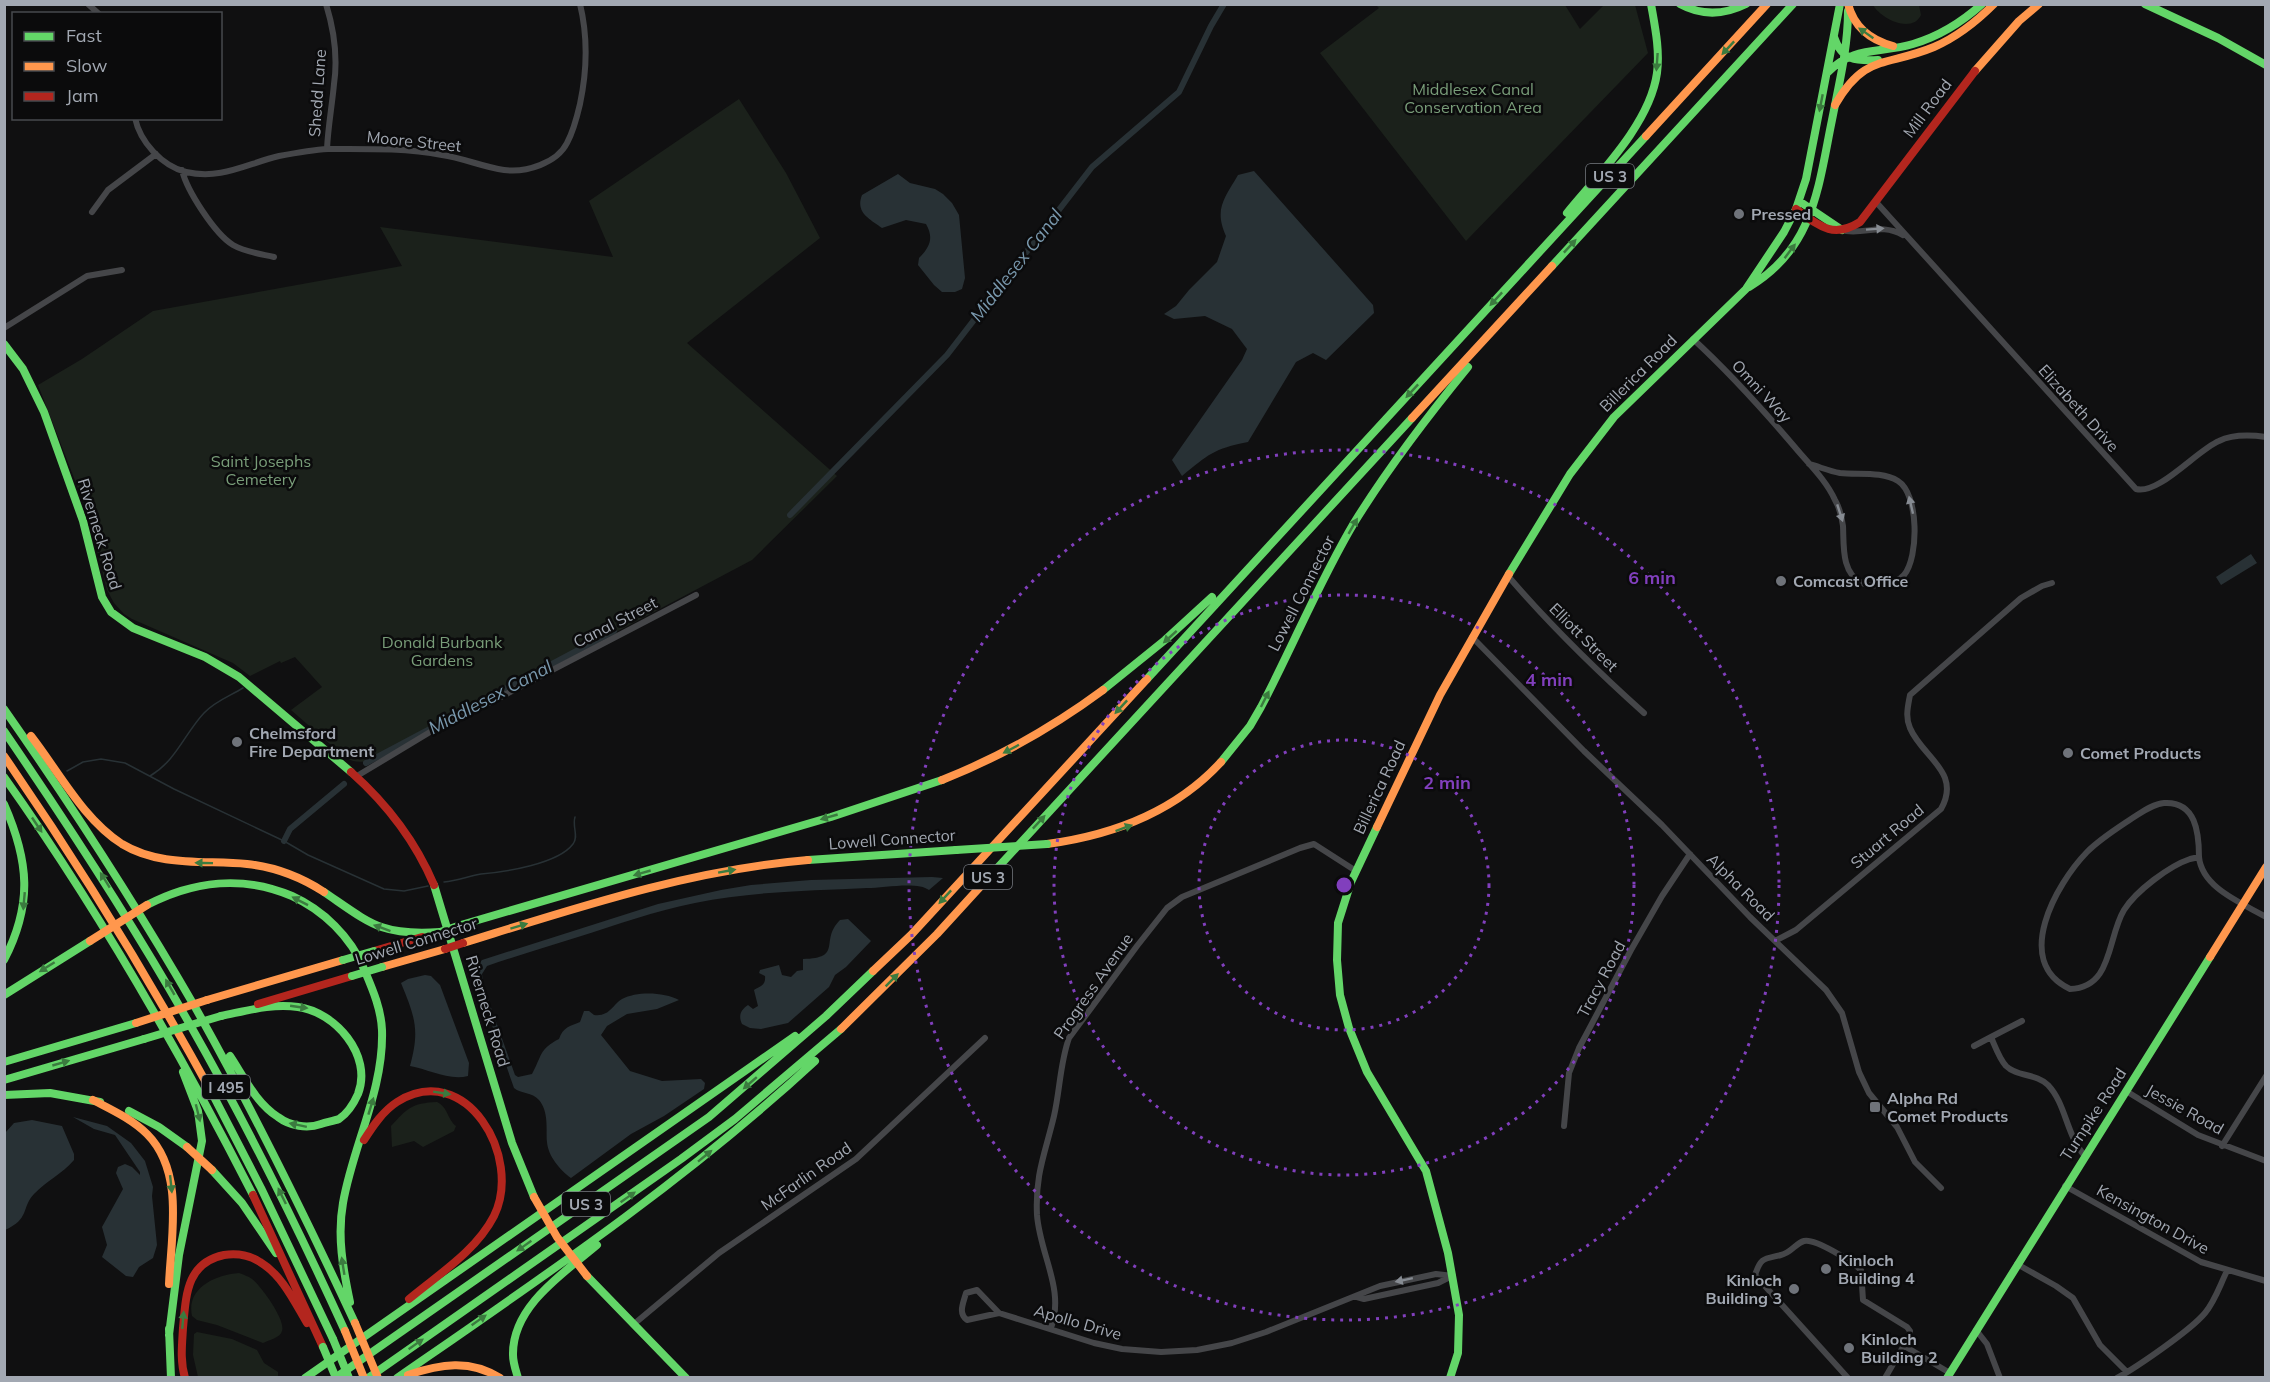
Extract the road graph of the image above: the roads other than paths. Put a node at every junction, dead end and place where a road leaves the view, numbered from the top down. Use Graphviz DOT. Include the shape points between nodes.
graph roads {
  1 [pos="326,4"];
  2 [pos="580,4"];
  3 [pos="1651,4"];
  4 [pos="1680,4"];
  5 [pos="1746,4"];
  6 [pos="1767,4"];
  7 [pos="1793,4"];
  8 [pos="1840,4"];
  9 [pos="1847,4"];
  10 [pos="1982,4"];
  11 [pos="1994,4"];
  12 [pos="2040,4"];
  13 [pos="2145,4"];
  14 [pos="1834,37"];
  15 [pos="1899,47"];
  16 [pos="1844,56"];
  17 [pos="1890,59"];
  18 [pos="2265,65"];
  19 [pos="1827,73"];
  20 [pos="1835,105"];
  21 [pos="136,120"];
  22 [pos="327,149"];
  23 [pos="156,154"];
  24 [pos="182,171"];
  25 [pos="1876,202"];
  26 [pos="1797,205"];
  27 [pos="1812,210"];
  28 [pos="92,212"];
  29 [pos="1809,219"];
  30 [pos="1842,230"];
  31 [pos="1906,236"];
  32 [pos="274,257"];
  33 [pos="122,270"];
  34 [pos="1512,282"];
  35 [pos="1530,289"];
  36 [pos="1746,289"];
  37 [pos="4,328"];
  38 [pos="1693,339"];
  39 [pos="4,344"];
  40 [pos="2265,437"];
  41 [pos="1809,464"];
  42 [pos="1274,540"];
  43 [pos="1508,576"];
  44 [pos="2052,583"];
  45 [pos="696,596"];
  46 [pos="1472,637"];
  47 [pos="4,703"];
  48 [pos="4,709"];
  49 [pos="1644,713"];
  50 [pos="4,731"];
  51 [pos="4,756"];
  52 [pos="357,776"];
  53 [pos="4,777"];
  54 [pos="4,804"];
  55 [pos="1690,854"];
  56 [pos="2199,857"];
  57 [pos="2265,867"];
  58 [pos="1356,871"];
  59 [pos="2243,904"];
  60 [pos="2265,918"];
  61 [pos="440,932"];
  62 [pos="1776,941"];
  63 [pos="4,960"];
  64 [pos="138,984"];
  65 [pos="186,989"];
  66 [pos="4,995"];
  67 [pos="875,997"];
  68 [pos="221,1016"];
  69 [pos="825,1016"];
  70 [pos="2022,1021"];
  71 [pos="1991,1037"];
  72 [pos="985,1038"];
  73 [pos="1974,1046"];
  74 [pos="4,1062"];
  75 [pos="2265,1076"];
  76 [pos="4,1080"];
  77 [pos="2126,1091"];
  78 [pos="4,1095"];
  79 [pos="93,1100"];
  80 [pos="1564,1126"];
  81 [pos="2222,1146"];
  82 [pos="2084,1155"];
  83 [pos="2265,1161"];
  84 [pos="354,1162"];
  85 [pos="668,1186"];
  86 [pos="2065,1186"];
  87 [pos="1941,1188"];
  88 [pos="2017,1264"];
  89 [pos="2227,1271"];
  90 [pos="1453,1275"];
  91 [pos="2265,1281"];
  92 [pos="307,1310"];
  93 [pos="999,1313"];
  94 [pos="355,1323"];
  95 [pos="634,1324"];
  96 [pos="1051,1328"];
  97 [pos="1976,1330"];
  98 [pos="169,1335"];
  99 [pos="369,1335"];
  100 [pos="323,1347"];
  101 [pos="1906,1347"];
  102 [pos="2127,1372"];
  103 [pos="1948,1375"];
  104 [pos="171,1377"];
  105 [pos="185,1377"];
  106 [pos="306,1377"];
  107 [pos="336,1377"];
  108 [pos="349,1377"];
  109 [pos="366,1377"];
  110 [pos="378,1377"];
  111 [pos="397,1377"];
  112 [pos="402,1377"];
  113 [pos="500,1377"];
  114 [pos="518,1377"];
  115 [pos="686,1377"];
  116 [pos="1450,1377"];
  117 [pos="1848,1377"];
  118 [pos="1885,1377"];
  119 [pos="2000,1377"];
  120 [pos="2117,1377"];
  1 -- 22 [label="street, Shedd Lane" via="335,46"];
  2 -- 22 [label="street, Moore Street" via="585,26 583,88 566,145 553,158 532,169 505,170 441,154"];
  3 -- 34 [label="main road, one-way" via="1657,69 1644,111"];
  4 -- 5 [label="main road" via="1707,14"];
  6 -- 34 [label="main road, US 3, one-way"];
  35 -- 7 [label="main road, US 3, one-way"];
  8 -- 14 [label="main road, Billerica Road"];
  15 -- 9 [label="main road, one-way" via="1880,42 1858,27"];
  9 -- 16 [label="main road, Billerica Road"];
  10 -- 15 [label="main road" via="1942,34"];
  11 -- 17 [label="main road" via="1945,41"];
  12 -- 25 [label="main road, Mill Road" via="2019,21 1966,81"];
  13 -- 18 [label="main road"];
  14 -- 16 [label="main road"];
  14 -- 19 [label="main road, Billerica Road"];
  15 -- 16 [label="main road"];
  16 -- 17 [label="main road"];
  16 -- 19 [label="main road"];
  16 -- 20 [label="main road, Billerica Road"];
  17 -- 20 [label="main road" via="1869,65 1854,75"];
  19 -- 26 [label="main road, Billerica Road, one-way"];
  20 -- 27 [label="main road, Billerica Road"];
  21 -- 23 [label="street, Moore Street" via="145,142"];
  22 -- 24 [label="street, Moore Street" via="279,156 222,174"];
  23 -- 24 [label="street, Moore Street"];
  23 -- 28 [label="street" via="108,189"];
  24 -- 32 [label="street" via="185,183 223,237 235,246"];
  25 -- 30 [label="main road, Mill Road" via="1860,222"];
  25 -- 31 [label="street, Elizabeth Drive"];
  26 -- 27 [label="main road"];
  26 -- 29 [label="main road"];
  26 -- 36 [label="main road, Billerica Road" via="1774,250"];
  27 -- 29 [label="main road, Billerica Road"];
  27 -- 30 [label="main road"];
  29 -- 30 [label="main road" via="1829,231"];
  36 -- 29 [label="main road, Billerica Road, one-way" via="1779,264"];
  30 -- 31 [label="street, one-way" via="1885,229"];
  31 -- 40 [label="street, Elizabeth Drive" via="2136,489 2156,485 2219,441 2235,436"];
  33 -- 37 [label="street" via="87,276"];
  34 -- 42 [label="main road, US 3, one-way"];
  67 -- 35 [label="main road, US 3, one-way"];
  68 -- 35 [label="main road, Lowell Connector, one-way, bridge" via="646,889 712,873 802,860 1047,844 1099,836 1142,821 1186,795 1226,758 1258,712 1312,598 1367,501 1420,426"];
  36 -- 38 [label="main road, Billerica Road"];
  38 -- 41 [label="street, Omni Way"];
  38 -- 43 [label="main road, Billerica Road" via="1614,417 1580,459"];
  39 -- 52 [label="main road, Riverneck Road" via="28,377 44,414 111,612 134,628 210,659 241,677"];
  41 -- 41 [label="street, Omni Way, one-way" via="1835,500 1843,523 1849,571 1862,584 1875,587 1899,580 1910,562 1915,533 1905,486 1887,476 1840,472"];
  42 -- 61 [label="main road, Lowell Connector, one-way, bridge" via="1120,679 1047,729 989,760 887,800"];
  42 -- 69 [label="main road, US 3, one-way" via="911,935"];
  43 -- 46 [label="main road, Billerica Road"];
  43 -- 49 [label="street, Elliott Street"];
  44 -- 62 [label="street, Stuart Road" via="2021,598 1910,695 1910,728 1946,778 1946,800 1941,809 1796,930"];
  45 -- 52 [label="street, Canal Street" via="440,726"];
  46 -- 55 [label="street, Alpha Road"];
  46 -- 58 [label="main road, Billerica Road" via="1416,742"];
  61 -- 47 [label="main road, one-way" via="406,934 382,928 311,884 269,868 174,862 136,851 94,819"];
  48 -- 65 [label="main road" via="94,840"];
  109 -- 50 [label="main road, I 495, one-way, bridge" via="269,1170 170,986 93,862"];
  51 -- 108 [label="main road, I 495, bridge" via="74,858 160,998 250,1162"];
  52 -- 95 [label="main road, Riverneck Road, bridge" via="401,823 429,869 510,1137 534,1197 557,1237 587,1276"];
  53 -- 64 [label="main road, one-way"];
  54 -- 63 [label="main road, one-way" via="22,852 25,880 21,921"];
  55 -- 62 [label="street, Alpha Road"];
  55 -- 80 [label="street, Tracy Road" via="1640,934 1579,1048 1569,1072"];
  56 -- 56 [label="street" via="2184,861 2144,888 2127,905 2105,965 2095,981 2070,989 2049,974 2042,951 2045,920 2073,869 2099,841 2152,806 2171,803 2186,809 2195,822"];
  56 -- 59 [label="street" via="2207,879"];
  57 -- 59 [label="main road, Turnpike Road"];
  58 -- 90 [label="main road, Billerica Road" via="1338,923 1340,995 1368,1072 1426,1171"];
  58 -- 96 [label="street, Progress Avenue" via="1314,844 1182,897 1167,909 1069,1038 1037,1187 1040,1234 1056,1295"];
  59 -- 60 [label="street"];
  59 -- 77 [label="main road, Turnpike Road"];
  61 -- 74 [label="main road, Lowell Connector, bridge"];
  62 -- 87 [label="street, Alpha Road" via="1836,1003 1869,1093 1897,1127 1915,1162"];
  64 -- 92 [label="main road" via="223,1134"];
  64 -- 98 [label="main road, one-way" via="184,1074 201,1126 201,1153 181,1244"];
  68 -- 65 [label="main road, one-way" via="296,1006 334,1021 353,1042 361,1062 360,1089 352,1106 338,1119 314,1127 276,1117 260,1101"];
  65 -- 94 [label="main road" via="279,1160"];
  84 -- 66 [label="main road, one-way, bridge" via="379,1077 383,1032 380,1012 369,980 341,932 317,910 297,899 266,887 231,882 172,893"];
  85 -- 67 [label="main road, one-way" via="791,1084"];
  109 -- 67 [label="main road, US 3, one-way" via="699,1146 811,1057"];
  76 -- 68 [label="main road, Lowell Connector, one-way, bridge"];
  69 -- 99 [label="main road"];
  69 -- 107 [label="main road, US 3, one-way" via="709,1117"];
  70 -- 71 [label="street"];
  71 -- 73 [label="street"];
  71 -- 82 [label="street" via="2008,1067 2039,1078 2053,1091 2072,1138"];
  72 -- 95 [label="street, McFarlin Road" via="856,1159 719,1253"];
  75 -- 81 [label="street"];
  77 -- 81 [label="street, Jessie Road"];
  77 -- 82 [label="main road, Turnpike Road"];
  78 -- 79 [label="main road" via="50,1093"];
  79 -- 92 [label="main road, bridge" via="149,1121 212,1170 255,1221"];
  79 -- 98 [label="main road, one-way" via="136,1123 155,1142 167,1163 172,1195"];
  81 -- 83 [label="street, Jessie Road"];
  82 -- 86 [label="main road, Turnpike Road"];
  94 -- 84 [label="main road, one-way" via="340,1232"];
  84 -- 99 [label="main road, one-way" via="369,1133 391,1106 411,1095 439,1092 465,1101 481,1115 493,1137 501,1175 496,1209 479,1236"];
  111 -- 85 [label="main road, one-way"];
  85 -- 114 [label="main road" via="531,1305 514,1338"];
  86 -- 88 [label="main road, Turnpike Road"];
  86 -- 89 [label="street, Kensington Drive" via="2179,1252"];
  88 -- 97 [label="main road, Turnpike Road"];
  88 -- 102 [label="street" via="2073,1298 2100,1345"];
  89 -- 91 [label="street, Kensington Drive"];
  89 -- 102 [label="street" via="2201,1318"];
  90 -- 96 [label="street, Apollo Drive" via="1438,1283 1364,1299 1357,1297 1266,1332 1197,1350 1122,1349"];
  90 -- 116 [label="main road, Billerica Road" via="1459,1334"];
  92 -- 100 [label="main road"];
  93 -- 93 [label="street, Apollo Drive" via="977,1290 966,1293 961,1311 967,1320"];
  93 -- 96 [label="street, Apollo Drive"];
  94 -- 110 [label="main road, bridge"];
  95 -- 115 [label="main road, Riverneck Road"];
  97 -- 103 [label="main road, Turnpike Road"];
  97 -- 119 [label="street" via="1988,1344"];
  98 -- 104 [label="main road"];
  99 -- 106 [label="main road"];
  105 -- 100 [label="main road, one-way" via="181,1353 187,1287 202,1265 226,1254 249,1256 271,1270"];
  100 -- 107 [label="main road, bridge"];
  101 -- 103 [label="street"];
  101 -- 117 [label="street" via="1910,1331 1907,1327 1863,1300 1861,1270 1855,1264 1811,1240 1802,1241 1792,1251 1768,1256 1759,1263 1755,1275"];
  101 -- 118 [label="street"];
  102 -- 120 [label="street"];
  112 -- 113 [label="main road" via="453,1364 477,1366"];
}
